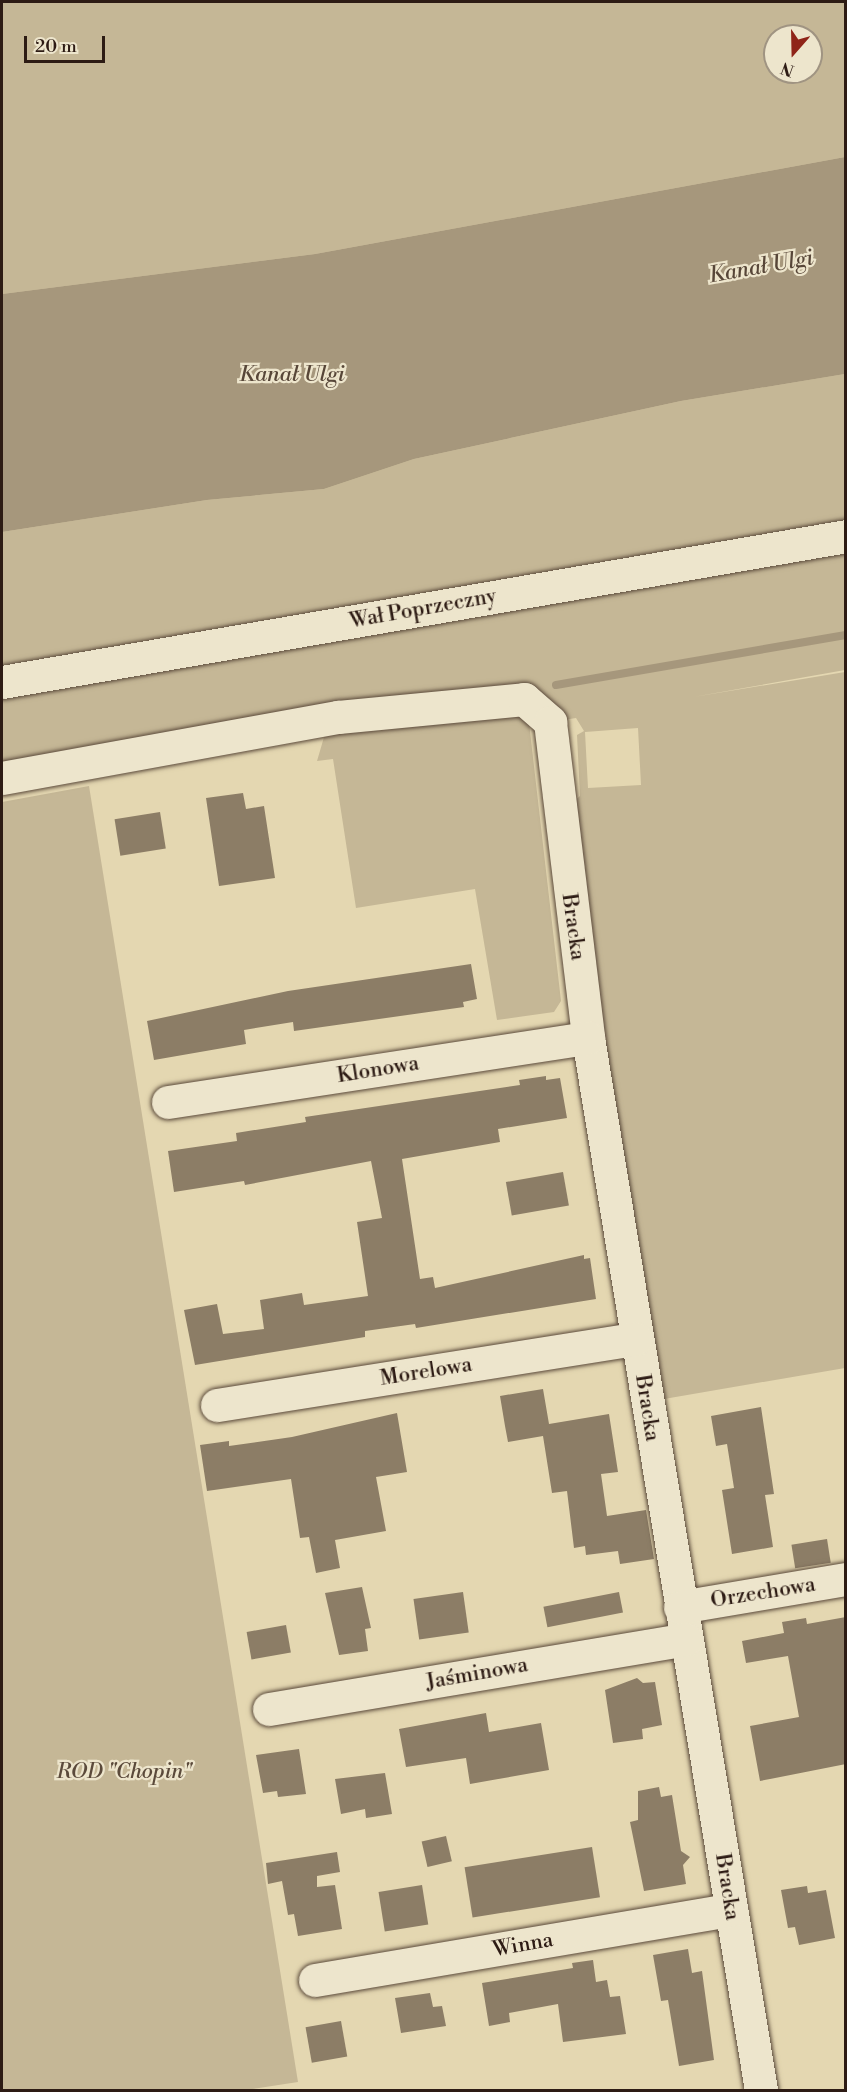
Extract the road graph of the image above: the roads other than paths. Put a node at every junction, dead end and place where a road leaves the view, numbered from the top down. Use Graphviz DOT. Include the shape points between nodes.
graph roads {
  1 [pos="846,536"];
  2 [pos="2,682"];
  3 [pos="2,778"];
  4 [pos="588,1038"];
  5 [pos="168,1102"];
  6 [pos="636,1339"];
  7 [pos="217,1405"];
  8 [pos="846,1579"];
  9 [pos="680,1607"];
  10 [pos="686,1639"];
  11 [pos="269,1710"];
  12 [pos="731,1910"];
  13 [pos="315,1980"];
  14 [pos="761,2091"];
  1 -- 2 [label="street, Wał Poprzeczny"];
  3 -- 4 [label="street, Bracka" via="338,717 524,699 550,722"];
  4 -- 5 [label="street, Klonowa"];
  4 -- 6 [label="street, Bracka"];
  6 -- 7 [label="street, Morelowa"];
  6 -- 9 [label="street, Bracka"];
  8 -- 9 [label="street, Orzechowa"];
  9 -- 10 [label="street, Bracka"];
  10 -- 11 [label="street, Jaśminowa"];
  10 -- 12 [label="street, Bracka"];
  12 -- 13 [label="street, Winna"];
  12 -- 14 [label="street, Bracka"];
}
